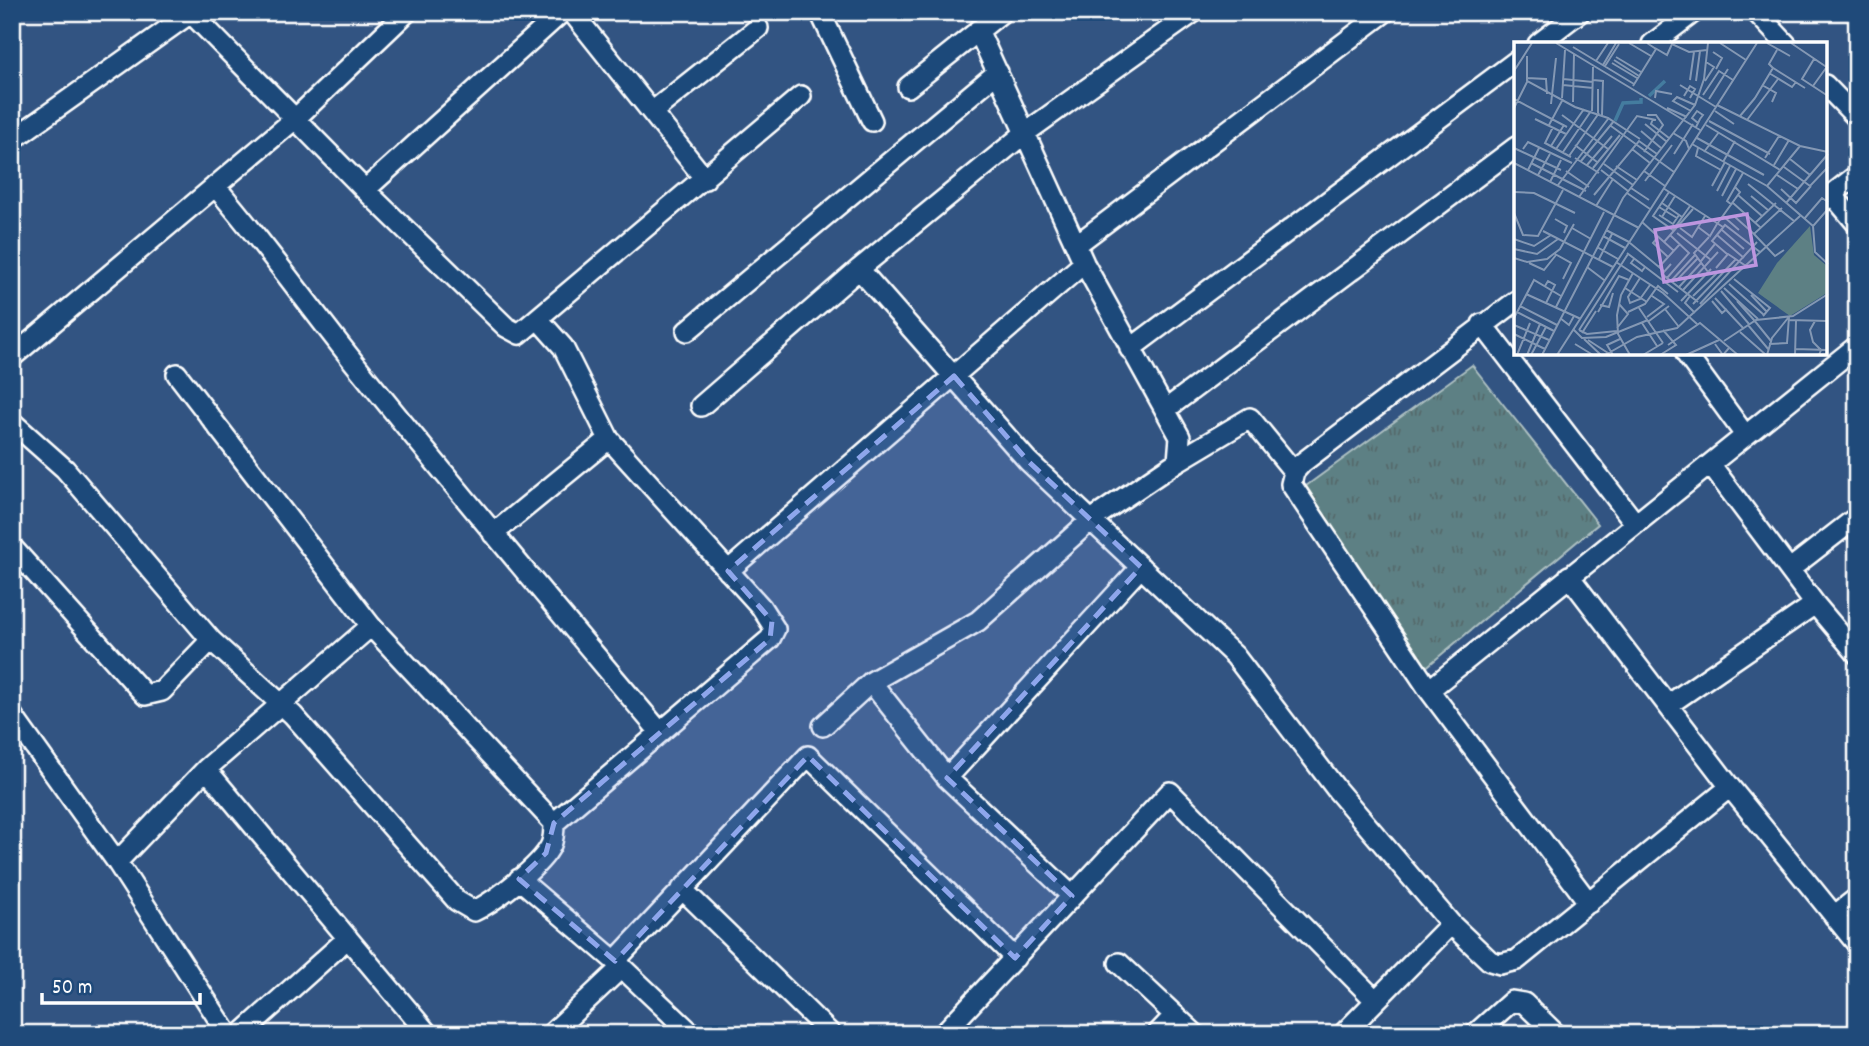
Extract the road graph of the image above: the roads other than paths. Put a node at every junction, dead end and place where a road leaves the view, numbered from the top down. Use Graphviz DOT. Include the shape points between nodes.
graph roads {
  1 [pos="407,12"];
  2 [pos="562,12"];
  3 [pos="572,12"];
  4 [pos="820,12"];
  5 [pos="1002,12"];
  6 [pos="1194,12"];
  7 [pos="1385,12"];
  8 [pos="1580,12"];
  9 [pos="1694,12"];
  10 [pos="1756,12"];
  11 [pos="192,13"];
  12 [pos="758,28"];
  13 [pos="978,30"];
  14 [pos="1541,42"];
  15 [pos="1655,42"];
  16 [pos="1784,42"];
  17 [pos="1514,62"];
  18 [pos="998,72"];
  19 [pos="908,87"];
  20 [pos="1827,87"];
  21 [pos="801,96"];
  22 [pos="652,112"];
  23 [pos="1857,118"];
  24 [pos="295,119"];
  25 [pos="872,121"];
  26 [pos="1025,133"];
  27 [pos="12,140"];
  28 [pos="1514,148"];
  29 [pos="1857,174"];
  30 [pos="705,179"];
  31 [pos="215,186"];
  32 [pos="365,190"];
  33 [pos="1828,197"];
  34 [pos="1857,224"];
  35 [pos="1080,254"];
  36 [pos="859,269"];
  37 [pos="1514,302"];
  38 [pos="540,320"];
  39 [pos="1482,324"];
  40 [pos="687,331"];
  41 [pos="1857,346"];
  42 [pos="1130,349"];
  43 [pos="1687,355"];
  44 [pos="12,357"];
  45 [pos="177,374"];
  46 [pos="954,376"];
  47 [pos="701,406"];
  48 [pos="1165,410"];
  49 [pos="12,422"];
  50 [pos="1745,435"];
  51 [pos="609,439"];
  52 [pos="1178,461"];
  53 [pos="1710,464"];
  54 [pos="1294,472"];
  55 [pos="1857,517"];
  56 [pos="1091,520"];
  57 [pos="1635,523"];
  58 [pos="493,534"];
  59 [pos="12,547"];
  60 [pos="1141,567"];
  61 [pos="1790,569"];
  62 [pos="728,571"];
  63 [pos="1569,576"];
  64 [pos="1815,604"];
  65 [pos="371,626"];
  66 [pos="211,640"];
  67 [pos="1857,654"];
  68 [pos="871,682"];
  69 [pos="1429,690"];
  70 [pos="281,705"];
  71 [pos="1668,705"];
  72 [pos="12,715"];
  73 [pos="823,726"];
  74 [pos="660,732"];
  75 [pos="206,769"];
  76 [pos="947,778"];
  77 [pos="1730,788"];
  78 [pos="554,823"];
  79 [pos="117,862"];
  80 [pos="519,879"];
  81 [pos="682,889"];
  82 [pos="1072,896"];
  83 [pos="1857,898"];
  84 [pos="1589,903"];
  85 [pos="1834,916"];
  86 [pos="1451,924"];
  87 [pos="348,938"];
  88 [pos="1857,944"];
  89 [pos="1014,958"];
  90 [pos="1119,963"];
  91 [pos="619,964"];
  92 [pos="1376,1000"];
  93 [pos="1175,1015"];
  94 [pos="228,1034"];
  95 [pos="241,1034"];
  96 [pos="428,1034"];
  97 [pos="551,1034"];
  98 [pos="692,1034"];
  99 [pos="831,1034"];
  100 [pos="943,1034"];
  101 [pos="1157,1034"];
  102 [pos="1195,1034"];
  103 [pos="1343,1034"];
  104 [pos="1475,1034"];
  105 [pos="1556,1034"];
  1 -- 24 [label="street"];
  2 -- 32 [label="street"];
  3 -- 22 [label="street"];
  4 -- 25 [label="street"];
  5 -- 13 [label="street"];
  6 -- 26 [label="street"];
  7 -- 35 [label="street"];
  8 -- 14 [label="street"];
  9 -- 15 [label="street"];
  10 -- 16 [label="street"];
  11 -- 24 [label="street"];
  11 -- 27 [label="street"];
  12 -- 22 [label="street"];
  13 -- 18 [label="street"];
  13 -- 19 [label="street"];
  17 -- 42 [label="street"];
  18 -- 26 [label="street"];
  18 -- 40 [label="street"];
  20 -- 23 [label="street"];
  21 -- 30 [label="street"];
  22 -- 30 [label="street"];
  24 -- 31 [label="street"];
  24 -- 32 [label="street"];
  26 -- 35 [label="street"];
  26 -- 36 [label="street"];
  28 -- 48 [label="street"];
  29 -- 33 [label="street"];
  30 -- 38 [label="street"];
  31 -- 44 [label="street"];
  31 -- 58 [label="street"];
  32 -- 38 [label="street" via="511,331 525,332"];
  33 -- 34 [label="street"];
  35 -- 42 [label="street"];
  35 -- 46 [label="street"];
  36 -- 46 [label="street"];
  36 -- 47 [label="street"];
  37 -- 39 [label="street"];
  38 -- 51 [label="street" via="563,347"];
  39 -- 54 [label="street"];
  39 -- 57 [label="street"];
  41 -- 50 [label="street"];
  42 -- 48 [label="street"];
  43 -- 50 [label="street"];
  45 -- 65 [label="street"];
  46 -- 56 [label="street" via="1028,461"];
  46 -- 62 [label="street"];
  48 -- 52 [label="street" via="1180,437"];
  49 -- 66 [label="street" via="65,469"];
  50 -- 53 [label="street"];
  51 -- 58 [label="street"];
  51 -- 62 [label="street"];
  52 -- 54 [label="street" via="1250,418"];
  52 -- 56 [label="street"];
  53 -- 57 [label="street"];
  53 -- 61 [label="street"];
  54 -- 69 [label="street" via="1293,493"];
  55 -- 61 [label="street"];
  56 -- 60 [label="street"];
  56 -- 68 [label="street" via="978,621"];
  57 -- 63 [label="street"];
  58 -- 74 [label="street"];
  59 -- 66 [label="street" via="145,695 162,691"];
  60 -- 76 [label="street"];
  60 -- 86 [label="street" via="1235,656 1338,790"];
  61 -- 64 [label="street"];
  62 -- 74 [label="street" via="775,629 770,639"];
  63 -- 69 [label="street"];
  63 -- 71 [label="street"];
  64 -- 67 [label="street"];
  64 -- 71 [label="street"];
  65 -- 70 [label="street"];
  65 -- 78 [label="street"];
  66 -- 70 [label="street"];
  68 -- 73 [label="street"];
  68 -- 76 [label="street"];
  69 -- 84 [label="street"];
  70 -- 75 [label="street"];
  70 -- 80 [label="street" via="465,908 482,908"];
  71 -- 77 [label="street"];
  72 -- 79 [label="street"];
  74 -- 78 [label="street"];
  75 -- 79 [label="street"];
  75 -- 87 [label="street"];
  76 -- 82 [label="street"];
  77 -- 84 [label="street"];
  77 -- 85 [label="street"];
  78 -- 80 [label="street" via="546,853"];
  79 -- 94 [label="street"];
  80 -- 91 [label="street"];
  81 -- 89 [label="street" via="808,756"];
  81 -- 91 [label="street"];
  81 -- 99 [label="street"];
  82 -- 89 [label="street"];
  82 -- 92 [label="street" via="1170,792"];
  83 -- 85 [label="street"];
  84 -- 86 [label="street" via="1509,963 1490,961"];
  85 -- 88 [label="street"];
  86 -- 92 [label="street"];
  87 -- 95 [label="street"];
  87 -- 96 [label="street"];
  89 -- 100 [label="street"];
  90 -- 93 [label="street"];
  91 -- 97 [label="street"];
  91 -- 98 [label="street"];
  92 -- 103 [label="street"];
  93 -- 101 [label="street"];
  93 -- 102 [label="street"];
  104 -- 105 [label="street" via="1512,1001 1524,1003"];
}
